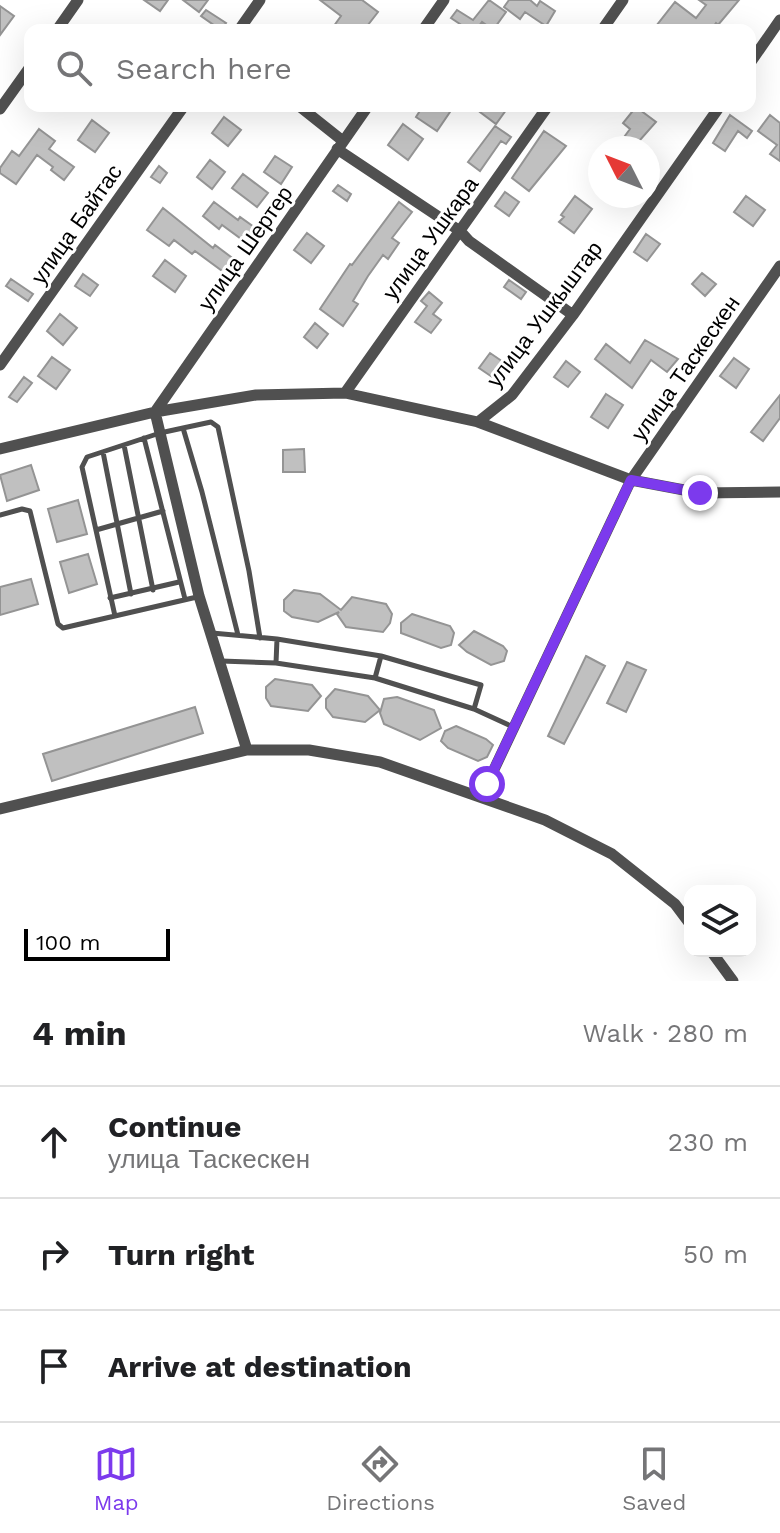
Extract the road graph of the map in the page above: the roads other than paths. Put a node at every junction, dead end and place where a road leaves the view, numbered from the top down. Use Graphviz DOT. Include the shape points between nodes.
graph roads {
  1 [pos="78,0"];
  2 [pos="260,0"];
  3 [pos="444,0"];
  4 [pos="623,0"];
  5 [pos="780,20"];
  6 [pos="61,24"];
  7 [pos="243,24"];
  8 [pos="427,24"];
  9 [pos="606,24"];
  10 [pos="756,54"];
  11 [pos="24,75"];
  12 [pos="0,109"];
  13 [pos="180,112"];
  14 [pos="305,112"];
  15 [pos="364,112"];
  16 [pos="544,112"];
  17 [pos="716,112"];
  18 [pos="340,145"];
  19 [pos="460,231"];
  20 [pos="780,266"];
  21 [pos="573,315"];
  22 [pos="0,365"];
  23 [pos="345,393"];
  24 [pos="155,412"];
  25 [pos="478,422"];
  26 [pos="183,428"];
  27 [pos="160,433"];
  28 [pos="144,438"];
  29 [pos="124,445"];
  30 [pos="0,449"];
  31 [pos="103,452"];
  32 [pos="631,480"];
  33 [pos="780,492"];
  34 [pos="163,511"];
  35 [pos="0,515"];
  36 [pos="139,518"];
  37 [pos="117,523"];
  38 [pos="96,530"];
  39 [pos="179,582"];
  40 [pos="153,590"];
  41 [pos="131,594"];
  42 [pos="199,596"];
  43 [pos="110,598"];
  44 [pos="185,599"];
  45 [pos="115,616"];
  46 [pos="210,633"];
  47 [pos="238,635"];
  48 [pos="260,638"];
  49 [pos="277,639"];
  50 [pos="381,656"];
  51 [pos="218,661"];
  52 [pos="276,663"];
  53 [pos="375,678"];
  54 [pos="474,709"];
  55 [pos="513,727"];
  56 [pos="247,750"];
  57 [pos="481,797"];
  58 [pos="0,809"];
  59 [pos="684,916"];
  60 [pos="715,957"];
  61 [pos="733,981"];
  1 -- 6 [label="street"];
  2 -- 7 [label="street"];
  3 -- 8 [label="street"];
  4 -- 9 [label="street"];
  5 -- 10 [label="street"];
  11 -- 12 [label="street"];
  13 -- 22 [label="street, улица Байтас"];
  14 -- 18 [label="street"];
  15 -- 18 [label="street, улица Шертер"];
  16 -- 19 [label="street, улица Ушкара"];
  17 -- 21 [label="street, улица Ушкыштар"];
  18 -- 19 [label="street"];
  18 -- 24 [label="street, улица Шертер"];
  19 -- 21 [label="street"];
  19 -- 23 [label="street, улица Ушкара"];
  20 -- 32 [label="street, улица Таскескен"];
  21 -- 25 [label="street, улица Ушкыштар" via="512,395"];
  23 -- 24 [label="street" via="256,395"];
  23 -- 25 [label="street"];
  24 -- 27 [label="street"];
  24 -- 30 [label="street"];
  25 -- 32 [label="street"];
  26 -- 27 [label="lane"];
  26 -- 47 [label="lane"];
  26 -- 48 [label="lane" via="211,422 218,427"];
  27 -- 28 [label="lane"];
  27 -- 42 [label="street"];
  28 -- 29 [label="lane"];
  28 -- 34 [label="lane"];
  29 -- 31 [label="lane"];
  29 -- 36 [label="lane"];
  31 -- 37 [label="lane"];
  31 -- 38 [label="lane" via="87,457 82,467"];
  32 -- 33 [label="street" via="700,493"];
  32 -- 55 [label="street, улица Таскескен"];
  34 -- 36 [label="lane"];
  34 -- 39 [label="lane"];
  35 -- 45 [label="lane" via="30,511 58,624 63,628"];
  36 -- 37 [label="lane"];
  36 -- 40 [label="lane"];
  37 -- 38 [label="lane"];
  37 -- 41 [label="lane"];
  38 -- 43 [label="lane"];
  39 -- 40 [label="lane"];
  39 -- 44 [label="lane"];
  40 -- 41 [label="lane"];
  41 -- 43 [label="lane"];
  42 -- 44 [label="lane"];
  42 -- 46 [label="street"];
  43 -- 45 [label="lane"];
  44 -- 45 [label="lane"];
  46 -- 47 [label="lane"];
  46 -- 51 [label="street"];
  47 -- 48 [label="lane"];
  48 -- 49 [label="lane"];
  49 -- 50 [label="lane"];
  49 -- 52 [label="lane"];
  50 -- 53 [label="lane"];
  50 -- 54 [label="lane" via="481,685"];
  51 -- 52 [label="lane"];
  51 -- 56 [label="street"];
  52 -- 53 [label="lane"];
  53 -- 54 [label="lane"];
  54 -- 55 [label="lane"];
  55 -- 57 [label="street, улица Таскескен"];
  56 -- 57 [label="street" via="309,750 380,762"];
  56 -- 58 [label="street"];
  57 -- 59 [label="street" via="545,820 612,854"];
  60 -- 61 [label="street"];
}
